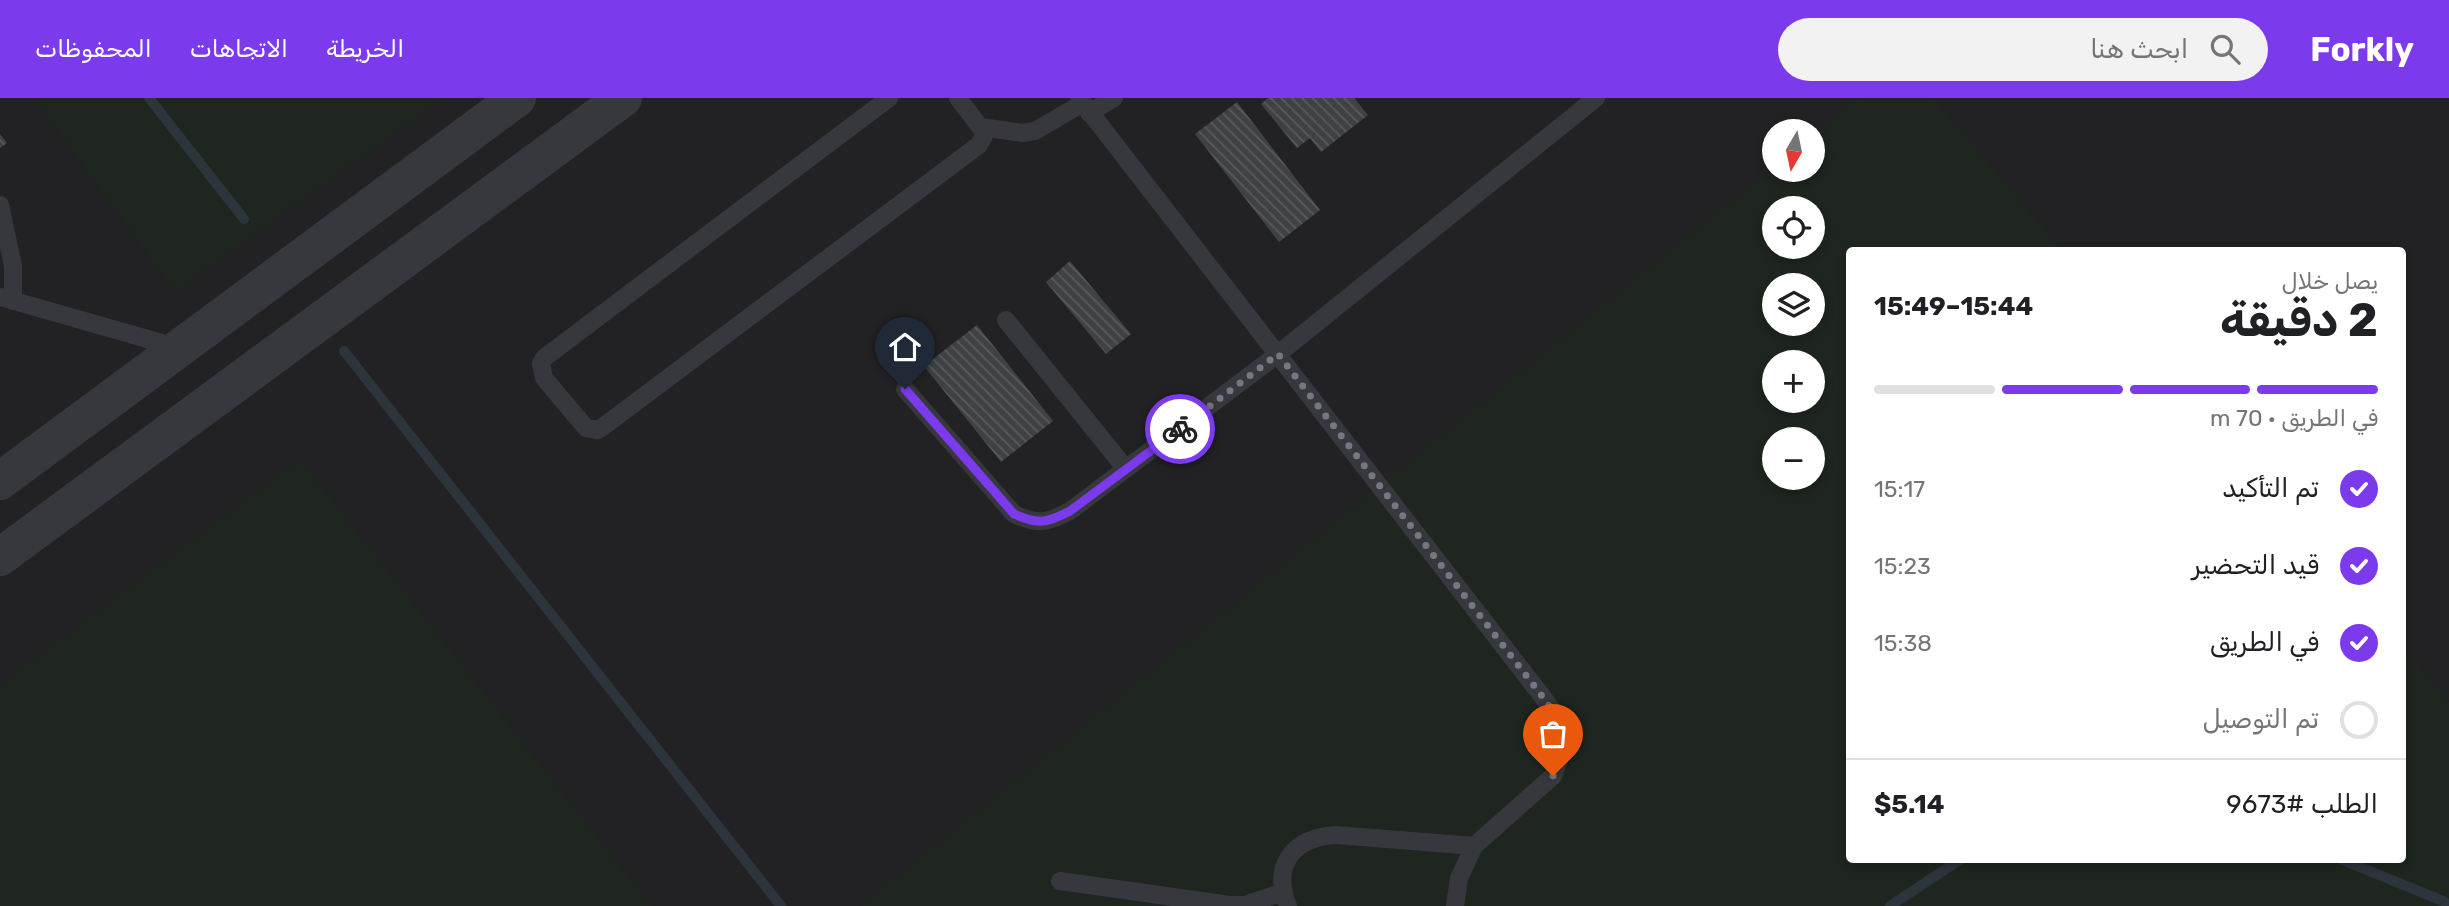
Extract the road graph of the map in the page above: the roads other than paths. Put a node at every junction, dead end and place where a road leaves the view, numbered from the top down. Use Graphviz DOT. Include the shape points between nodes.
graph roads {
  1 [pos="517,98"];
  2 [pos="623,98"];
  3 [pos="889,98"];
  4 [pos="958,98"];
  5 [pos="1114,98"];
  6 [pos="1596,98"];
  7 [pos="1083,105"];
  8 [pos="981,127"];
  9 [pos="0,205"];
  10 [pos="6,299"];
  11 [pos="1006,320"];
  12 [pos="179,348"];
  13 [pos="1278,354"];
  14 [pos="905,389"];
  15 [pos="1126,469"];
  16 [pos="0,481"];
  17 [pos="0,557"];
  18 [pos="1474,846"];
  19 [pos="1060,881"];
  20 [pos="1286,899"];
  21 [pos="1455,906"];
  1 -- 12 [label="street"];
  2 -- 17 [label="street"];
  3 -- 8 [label="lane" via="544,358 544,378 586,428 604,426 979,145 984,136"];
  4 -- 8 [label="lane"];
  5 -- 7 [label="lane"];
  6 -- 13 [label="lane"];
  7 -- 8 [label="lane" via="1035,131"];
  7 -- 13 [label="lane"];
  9 -- 10 [label="lane" via="13,266"];
  10 -- 12 [label="lane"];
  11 -- 15 [label="lane"];
  12 -- 16 [label="street"];
  13 -- 15 [label="lane"];
  13 -- 18 [label="lane" via="1559,720 1563,749 1553,776"];
  14 -- 15 [label="lane" via="1014,514 1032,522 1052,520 1070,511"];
  18 -- 20 [label="lane" via="1318,836 1289,856 1282,874"];
  18 -- 21 [label="lane" via="1459,877"];
  19 -- 20 [label="lane" via="1230,905"];
}
